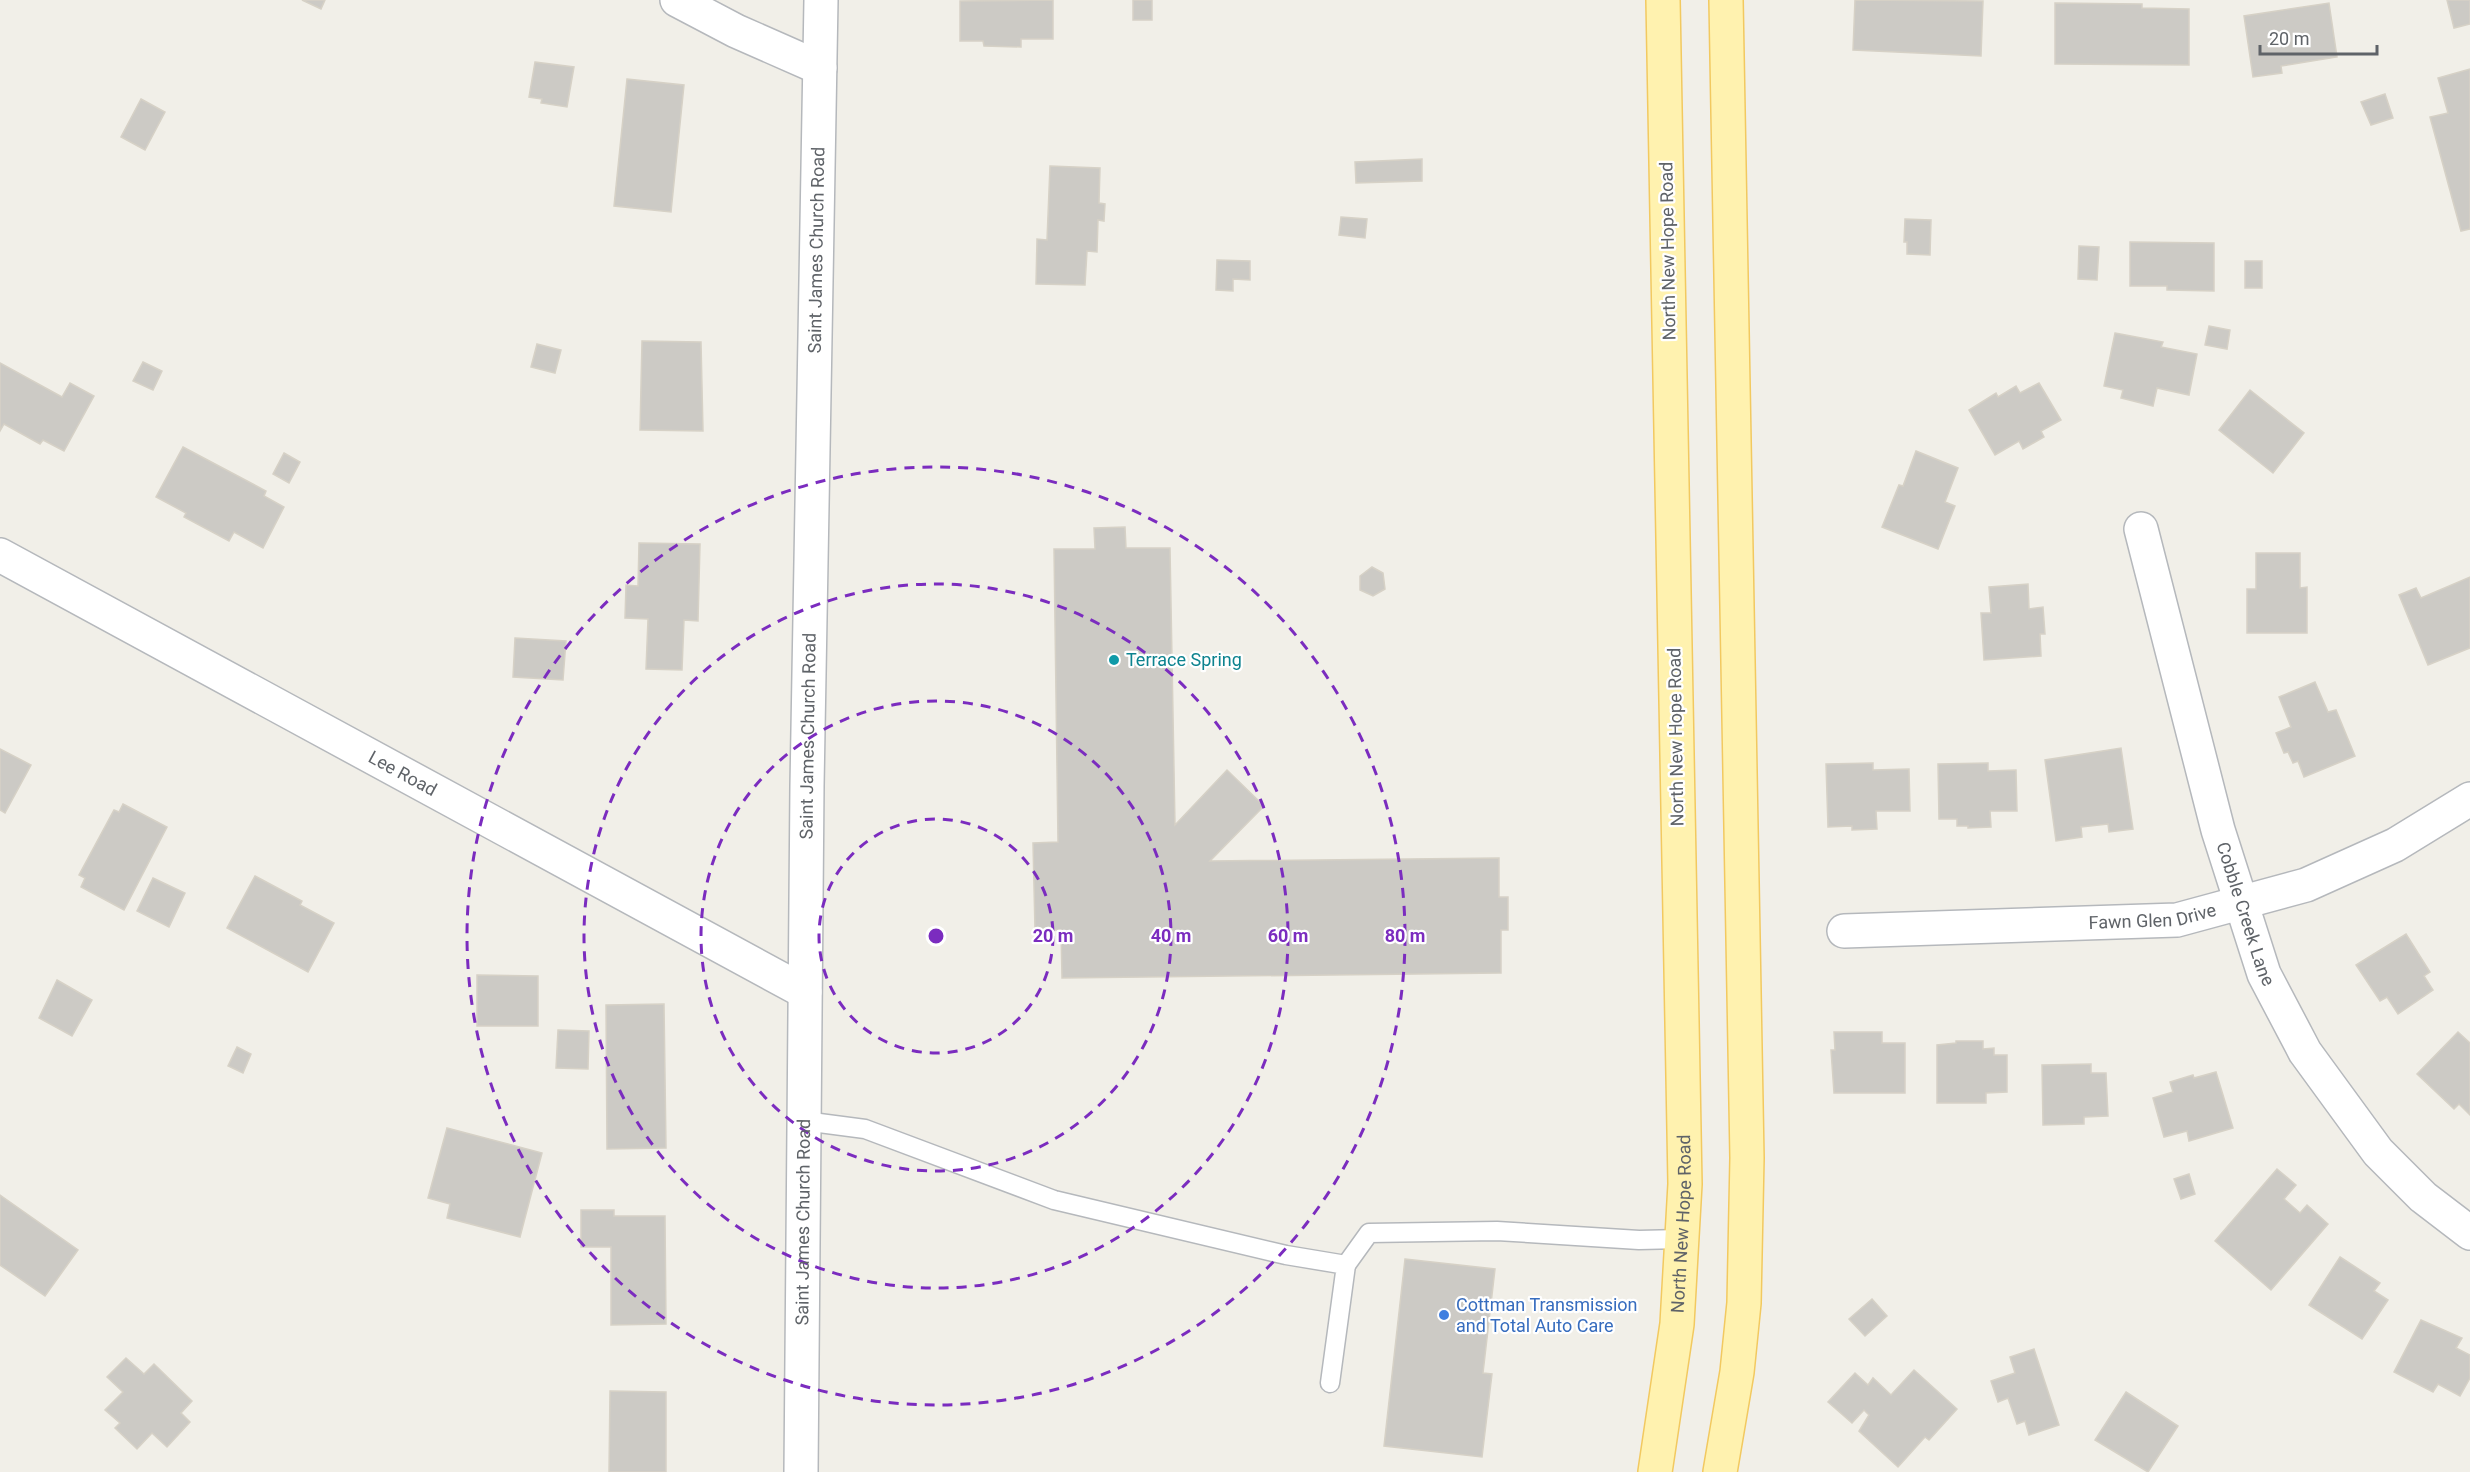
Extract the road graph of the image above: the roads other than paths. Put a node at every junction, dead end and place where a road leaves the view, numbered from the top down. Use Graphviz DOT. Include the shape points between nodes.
graph roads {
  1 [pos="677,0"];
  2 [pos="821,0"];
  3 [pos="1663,0"];
  4 [pos="1726,0"];
  5 [pos="820,68"];
  6 [pos="2141,529"];
  7 [pos="0,555"];
  8 [pos="2470,799"];
  9 [pos="2242,903"];
  10 [pos="1844,932"];
  11 [pos="805,992"];
  12 [pos="804,1121"];
  13 [pos="2470,1233"];
  14 [pos="1682,1239"];
  15 [pos="1346,1265"];
  16 [pos="1330,1383"];
  17 [pos="801,1472"];
  18 [pos="1655,1472"];
  19 [pos="1720,1472"];
  1 -- 5 [label="street"];
  2 -- 5 [label="street, Saint James Church Road"];
  3 -- 14 [label="main road, North New Hope Road" via="1684,1172"];
  4 -- 19 [label="main road" via="1747,1158 1744,1303"];
  5 -- 11 [label="street, Saint James Church Road"];
  6 -- 9 [label="street, Cobble Creek Lane" via="2218,830"];
  7 -- 11 [label="street, Lee Road"];
  8 -- 9 [label="street, Fawn Glen Drive" via="2396,845 2306,885"];
  9 -- 10 [label="street, Fawn Glen Drive" via="2177,920"];
  9 -- 13 [label="street, Cobble Creek Lane" via="2264,974 2304,1052 2378,1152 2423,1197"];
  11 -- 12 [label="street, Saint James Church Road"];
  12 -- 15 [label="lane" via="865,1129 1054,1200 1286,1255"];
  12 -- 17 [label="street, Saint James Church Road"];
  14 -- 15 [label="lane" via="1497,1231 1369,1233"];
  14 -- 18 [label="main road, North New Hope Road" via="1677,1324"];
  15 -- 16 [label="lane"];
}
